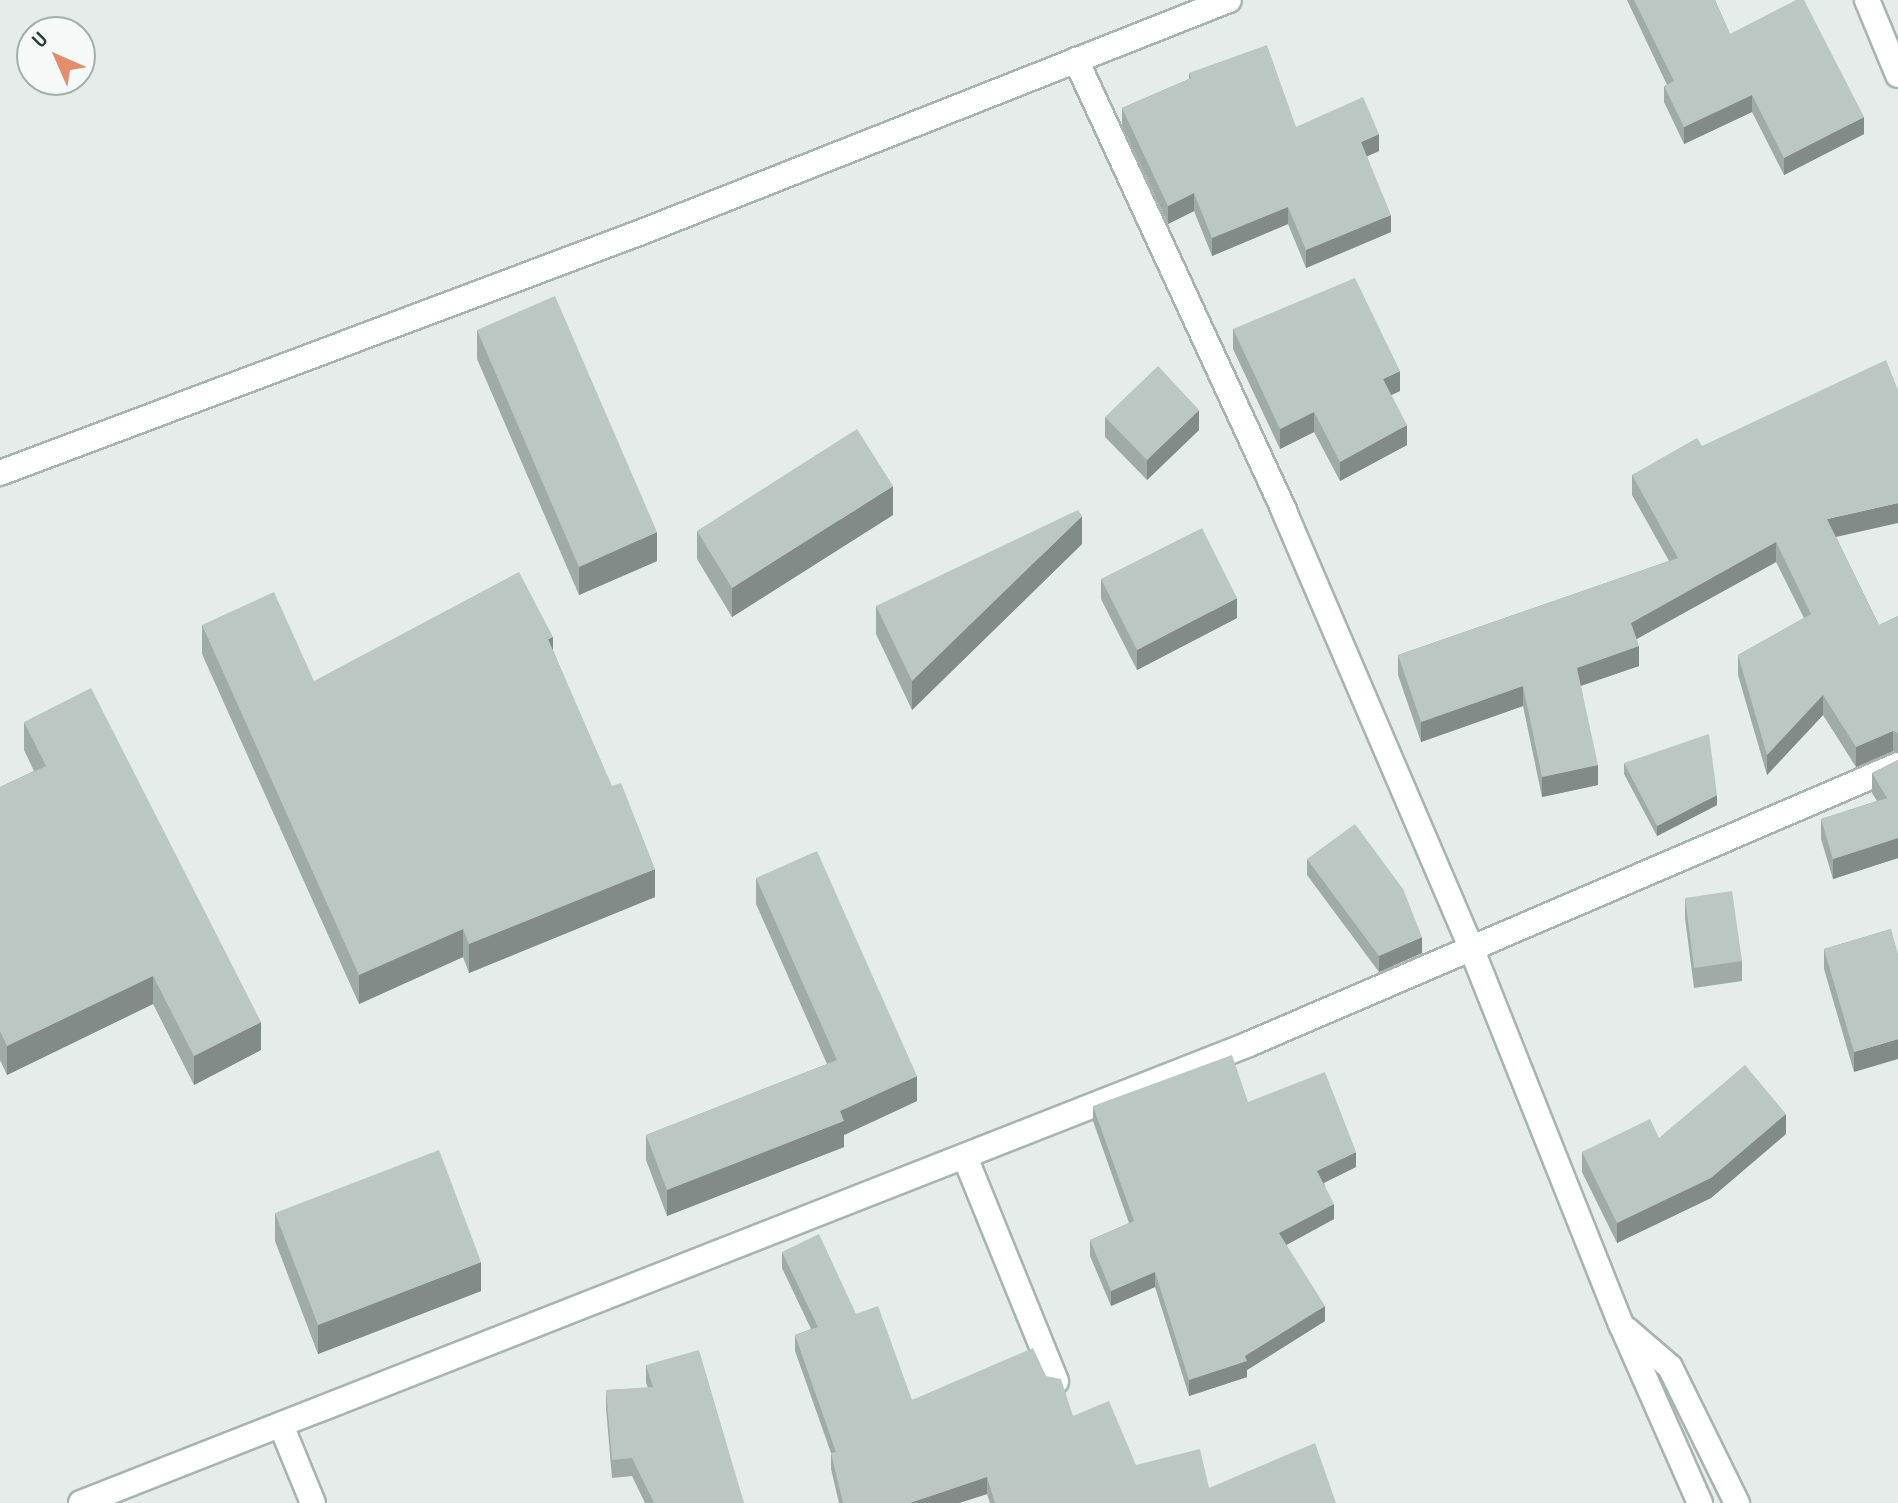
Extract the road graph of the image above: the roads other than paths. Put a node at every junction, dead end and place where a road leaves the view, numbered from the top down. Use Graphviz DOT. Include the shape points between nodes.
graph roads {
  1 [pos="1229,0"];
  2 [pos="1867,0"];
  3 [pos="1076,60"];
  4 [pos="1898,75"];
  5 [pos="0,473"];
  6 [pos="1898,765"];
  7 [pos="1472,950"];
  8 [pos="965,1157"];
  9 [pos="1621,1324"];
  10 [pos="1056,1381"];
  11 [pos="281,1425"];
  12 [pos="81,1503"];
  13 [pos="313,1503"];
  14 [pos="1700,1503"];
  15 [pos="1737,1503"];
  1 -- 3 [label="street"];
  2 -- 4 [label="street"];
  3 -- 5 [label="street" via="257,380"];
  3 -- 7 [label="street" via="1284,511"];
  6 -- 7 [label="street"];
  7 -- 8 [label="street"];
  7 -- 9 [label="street"];
  8 -- 10 [label="street"];
  8 -- 11 [label="street"];
  9 -- 14 [label="street"];
  9 -- 15 [label="street" via="1670,1367"];
  11 -- 12 [label="street"];
  11 -- 13 [label="street"];
}
